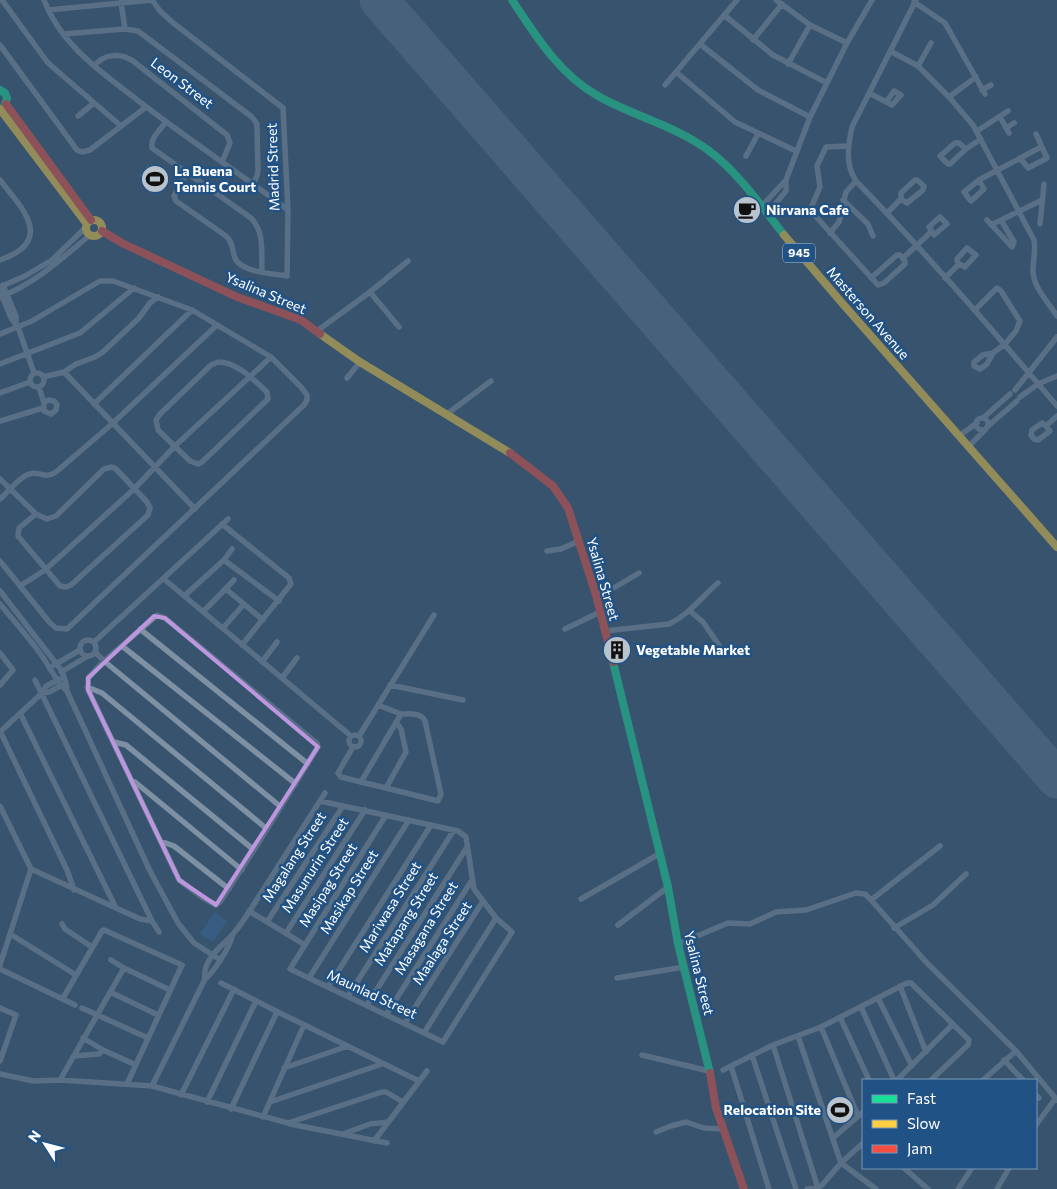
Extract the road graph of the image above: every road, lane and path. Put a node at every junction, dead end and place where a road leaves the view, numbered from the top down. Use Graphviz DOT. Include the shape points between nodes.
graph roads {
  1 [pos="2,0"];
  2 [pos="44,0"];
  3 [pos="152,0"];
  4 [pos="512,0"];
  5 [pos="736,0"];
  6 [pos="872,0"];
  7 [pos="121,1"];
  8 [pos="915,1"];
  9 [pos="779,2"];
  10 [pos="48,10"];
  11 [pos="724,15"];
  12 [pos="810,25"];
  13 [pos="125,29"];
  14 [pos="63,34"];
  15 [pos="754,40"];
  16 [pos="847,43"];
  17 [pos="700,44"];
  18 [pos="931,44"];
  19 [pos="0,45"];
  20 [pos="890,51"];
  21 [pos="788,64"];
  22 [pos="94,66"];
  23 [pos="918,66"];
  24 [pos="676,72"];
  25 [pos="976,77"];
  26 [pos="827,83"];
  27 [pos="991,85"];
  28 [pos="665,86"];
  29 [pos="0,90"];
  30 [pos="869,93"];
  31 [pos="949,97"];
  32 [pos="886,102"];
  33 [pos="94,103"];
  34 [pos="146,106"];
  35 [pos="2,107"];
  36 [pos="1008,111"];
  37 [pos="78,116"];
  38 [pos="810,117"];
  39 [pos="1000,117"];
  40 [pos="166,122"];
  41 [pos="1014,123"];
  42 [pos="121,126"];
  43 [pos="977,131"];
  44 [pos="758,134"];
  45 [pos="1036,134"];
  46 [pos="981,139"];
  47 [pos="848,146"];
  48 [pos="1041,147"];
  49 [pos="966,149"];
  50 [pos="796,151"];
  51 [pos="746,156"];
  52 [pos="1020,158"];
  53 [pos="222,162"];
  54 [pos="998,170"];
  55 [pos="187,173"];
  56 [pos="0,180"];
  57 [pos="786,180"];
  58 [pos="980,180"];
  59 [pos="856,181"];
  60 [pos="253,184"];
  61 [pos="1044,184"];
  62 [pos="774,194"];
  63 [pos="901,199"];
  64 [pos="780,200"];
  65 [pos="843,200"];
  66 [pos="1042,200"];
  67 [pos="762,207"];
  68 [pos="288,210"];
  69 [pos="1019,210"];
  70 [pos="887,213"];
  71 [pos="767,214"];
  72 [pos="1001,220"];
  73 [pos="88,224"];
  74 [pos="1040,224"];
  75 [pos="102,231"];
  76 [pos="931,232"];
  77 [pos="830,233"];
  78 [pos="90,235"];
  79 [pos="873,236"];
  80 [pos="916,244"];
  81 [pos="902,258"];
  82 [pos="0,260"];
  83 [pos="408,260"];
  84 [pos="959,264"];
  85 [pos="262,272"];
  86 [pos="871,278"];
  87 [pos="945,278"];
  88 [pos="134,288"];
  89 [pos="2,292"];
  90 [pos="370,292"];
  91 [pos="158,297"];
  92 [pos="192,310"];
  93 [pos="975,310"];
  94 [pos="1057,316"];
  95 [pos="17,325"];
  96 [pos="217,325"];
  97 [pos="398,327"];
  98 [pos="317,331"];
  99 [pos="0,334"];
  100 [pos="1057,337"];
  101 [pos="1005,344"];
  102 [pos="993,353"];
  103 [pos="28,354"];
  104 [pos="271,357"];
  105 [pos="360,362"];
  106 [pos="0,364"];
  107 [pos="64,372"];
  108 [pos="34,373"];
  109 [pos="1030,373"];
  110 [pos="249,376"];
  111 [pos="1057,376"];
  112 [pos="43,377"];
  113 [pos="347,378"];
  114 [pos="491,381"];
  115 [pos="30,382"];
  116 [pos="1038,384"];
  117 [pos="39,387"];
  118 [pos="1012,392"];
  119 [pos="0,393"];
  120 [pos="1018,399"];
  121 [pos="94,404"];
  122 [pos="1057,406"];
  123 [pos="447,414"];
  124 [pos="1057,416"];
  125 [pos="983,418"];
  126 [pos="0,421"];
  127 [pos="977,423"];
  128 [pos="113,424"];
  129 [pos="1046,426"];
  130 [pos="986,428"];
  131 [pos="960,435"];
  132 [pos="175,446"];
  133 [pos="969,446"];
  134 [pos="155,468"];
  135 [pos="0,479"];
  136 [pos="134,489"];
  137 [pos="10,490"];
  138 [pos="0,499"];
  139 [pos="195,509"];
  140 [pos="36,514"];
  141 [pos="228,519"];
  142 [pos="222,524"];
  143 [pos="579,541"];
  144 [pos="1057,547"];
  145 [pos="232,549"];
  146 [pos="547,552"];
  147 [pos="224,560"];
  148 [pos="0,561"];
  149 [pos="45,570"];
  150 [pos="640,573"];
  151 [pos="164,579"];
  152 [pos="234,580"];
  153 [pos="718,583"];
  154 [pos="20,586"];
  155 [pos="226,589"];
  156 [pos="0,591"];
  157 [pos="596,595"];
  158 [pos="184,596"];
  159 [pos="279,601"];
  160 [pos="0,604"];
  161 [pos="243,606"];
  162 [pos="690,610"];
  163 [pos="203,612"];
  164 [pos="600,612"];
  165 [pos="434,615"];
  166 [pos="262,620"];
  167 [pos="223,628"];
  168 [pos="565,628"];
  169 [pos="140,629"];
  170 [pos="605,631"];
  171 [pos="94,642"];
  172 [pos="277,642"];
  173 [pos="242,645"];
  174 [pos="122,646"];
  175 [pos="80,650"];
  176 [pos="95,652"];
  177 [pos="0,653"];
  178 [pos="726,654"];
  179 [pos="88,656"];
  180 [pos="297,658"];
  181 [pos="104,661"];
  182 [pos="57,662"];
  183 [pos="262,662"];
  184 [pos="50,668"];
  185 [pos="282,678"];
  186 [pos="61,679"];
  187 [pos="35,680"];
  188 [pos="0,685"];
  189 [pos="390,685"];
  190 [pos="87,687"];
  191 [pos="42,693"];
  192 [pos="463,700"];
  193 [pos="378,705"];
  194 [pos="20,713"];
  195 [pos="401,714"];
  196 [pos="396,722"];
  197 [pos="0,731"];
  198 [pos="351,736"];
  199 [pos="359,736"];
  200 [pos="114,742"];
  201 [pos="353,747"];
  202 [pos="308,764"];
  203 [pos="132,780"];
  204 [pos="361,782"];
  205 [pos="296,784"];
  206 [pos="386,788"];
  207 [pos="326,793"];
  208 [pos="320,801"];
  209 [pos="0,806"];
  210 [pos="282,806"];
  211 [pos="343,806"];
  212 [pos="364,810"];
  213 [pos="386,815"];
  214 [pos="409,820"];
  215 [pos="431,825"];
  216 [pos="267,829"];
  217 [pos="454,830"];
  218 [pos="160,841"];
  219 [pos="940,846"];
  220 [pos="467,847"];
  221 [pos="254,850"];
  222 [pos="659,854"];
  223 [pos="31,869"];
  224 [pos="242,870"];
  225 [pos="966,874"];
  226 [pos="472,880"];
  227 [pos="668,887"];
  228 [pos="229,889"];
  229 [pos="74,890"];
  230 [pos="581,899"];
  231 [pos="871,900"];
  232 [pos="483,901"];
  233 [pos="116,908"];
  234 [pos="249,911"];
  235 [pos="496,918"];
  236 [pos="152,921"];
  237 [pos="267,922"];
  238 [pos="62,924"];
  239 [pos="618,925"];
  240 [pos="894,928"];
  241 [pos="159,932"];
  242 [pos="286,933"];
  243 [pos="10,934"];
  244 [pos="232,936"];
  245 [pos="678,944"];
  246 [pos="305,945"];
  247 [pos="92,947"];
  248 [pos="212,955"];
  249 [pos="219,959"];
  250 [pos="111,960"];
  251 [pos="0,965"];
  252 [pos="684,967"];
  253 [pos="0,968"];
  254 [pos="124,968"];
  255 [pos="290,969"];
  256 [pos="76,975"];
  257 [pos="309,978"];
  258 [pos="617,978"];
  259 [pos="205,979"];
  260 [pos="221,983"];
  261 [pos="900,986"];
  262 [pos="328,987"];
  263 [pos="234,989"];
  264 [pos="170,990"];
  265 [pos="110,992"];
  266 [pos="348,996"];
  267 [pos="63,998"];
  268 [pos="878,998"];
  269 [pos="256,1001"];
  270 [pos="75,1005"];
  271 [pos="367,1005"];
  272 [pos="861,1007"];
  273 [pos="0,1008"];
  274 [pos="82,1008"];
  275 [pos="277,1012"];
  276 [pos="97,1014"];
  277 [pos="158,1015"];
  278 [pos="386,1015"];
  279 [pos="840,1016"];
  280 [pos="405,1024"];
  281 [pos="953,1024"];
  282 [pos="304,1025"];
  283 [pos="822,1026"];
  284 [pos="424,1032"];
  285 [pos="798,1036"];
  286 [pos="83,1038"];
  287 [pos="148,1038"];
  288 [pos="773,1045"];
  289 [pos="348,1046"];
  290 [pos="103,1050"];
  291 [pos="1016,1051"];
  292 [pos="926,1052"];
  293 [pos="642,1054"];
  294 [pos="752,1055"];
  295 [pos="74,1056"];
  296 [pos="1004,1060"];
  297 [pos="0,1061"];
  298 [pos="136,1064"];
  299 [pos="382,1064"];
  300 [pos="731,1066"];
  301 [pos="912,1066"];
  302 [pos="284,1068"];
  303 [pos="723,1070"];
  304 [pos="427,1071"];
  305 [pos="709,1071"];
  306 [pos="0,1074"];
  307 [pos="869,1079"];
  308 [pos="896,1079"];
  309 [pos="897,1079"];
  310 [pos="932,1079"];
  311 [pos="983,1079"];
  312 [pos="1022,1079"];
  313 [pos="60,1080"];
  314 [pos="419,1081"];
  315 [pos="127,1084"];
  316 [pos="152,1086"];
  317 [pos="181,1095"];
  318 [pos="1056,1100"];
  319 [pos="207,1102"];
  320 [pos="270,1102"];
  321 [pos="403,1102"];
  322 [pos="231,1108"];
  323 [pos="862,1113"];
  324 [pos="858,1116"];
  325 [pos="263,1117"];
  326 [pos="388,1122"];
  327 [pos="288,1123"];
  328 [pos="1037,1124"];
  329 [pos="723,1129"];
  330 [pos="656,1132"];
  331 [pos="343,1134"];
  332 [pos="833,1138"];
  333 [pos="374,1141"];
  334 [pos="387,1143"];
  335 [pos="862,1144"];
  336 [pos="840,1163"];
  337 [pos="905,1169"];
  338 [pos="971,1169"];
  339 [pos="1008,1169"];
  340 [pos="822,1187"];
  341 [pos="744,1189"];
  342 [pos="769,1189"];
  343 [pos="796,1189"];
  344 [pos="807,1189"];
  345 [pos="876,1189"];
  346 [pos="928,1189"];
  347 [pos="958,1189"];
  348 [pos="997,1189"];
  1 -- 33 [label="street" via="48,63"];
  2 -- 10 [label="street"];
  3 -- 7 [label="street"];
  3 -- 68 [label="street, Madrid Street" via="172,22 283,108"];
  4 -- 67 [label="street, Masterson Avenue / 945" via="544,45 574,79 598,96 707,149 721,160"];
  5 -- 11 [label="street"];
  6 -- 16 [label="street"];
  7 -- 10 [label="street"];
  7 -- 13 [label="street"];
  8 -- 20 [label="street"];
  8 -- 25 [label="street" via="945,23"];
  9 -- 12 [label="street"];
  9 -- 15 [label="street"];
  10 -- 14 [label="street"];
  11 -- 15 [label="street"];
  11 -- 17 [label="street"];
  12 -- 16 [label="street"];
  12 -- 21 [label="street"];
  13 -- 14 [label="street"];
  13 -- 60 [label="street" via="141,33 252,117 258,130 258,170"];
  14 -- 22 [label="street" via="72,47"];
  15 -- 21 [label="street"];
  16 -- 26 [label="street"];
  17 -- 24 [label="street"];
  17 -- 38 [label="street" via="758,90"];
  18 -- 23 [label="street"];
  19 -- 42 [label="street" via="77,150 90,150"];
  20 -- 23 [label="street"];
  20 -- 30 [label="street"];
  21 -- 26 [label="street"];
  22 -- 34 [label="street"];
  22 -- 53 [label="street, Leon Street" via="98,60 117,55 133,61 228,135 230,143"];
  23 -- 31 [label="street"];
  24 -- 28 [label="street"];
  24 -- 44 [label="street" via="729,118"];
  25 -- 27 [label="street" via="984,92"];
  25 -- 31 [label="street"];
  26 -- 38 [label="street"];
  29 -- 35 [label="street" via="6,96"];
  30 -- 32 [label="street"];
  30 -- 47 [label="street" via="852,127"];
  31 -- 43 [label="street"];
  33 -- 37 [label="street"];
  33 -- 42 [label="street"];
  34 -- 40 [label="street"];
  34 -- 42 [label="street"];
  35 -- 73 [label="street"];
  36 -- 39 [label="street"];
  38 -- 50 [label="street"];
  39 -- 41 [label="street" via="1008,130"];
  39 -- 43 [label="street"];
  40 -- 53 [label="street"];
  40 -- 55 [label="street" via="153,138 152,148"];
  43 -- 46 [label="street"];
  44 -- 50 [label="street"];
  44 -- 51 [label="street"];
  45 -- 48 [label="street"];
  46 -- 49 [label="street"];
  46 -- 54 [label="street"];
  47 -- 59 [label="street" via="850,168"];
  47 -- 77 [label="street" via="827,147 818,166 820,186 810,210"];
  48 -- 52 [label="street"];
  48 -- 52 [label="street" via="1047,156 1045,160 1028,168"];
  50 -- 57 [label="street"];
  52 -- 54 [label="street"];
  53 -- 60 [label="street"];
  54 -- 58 [label="street"];
  54 -- 69 [label="street"];
  55 -- 85 [label="street" via="257,224"];
  55 -- 85 [label="street" via="174,199 226,236 239,264"];
  56 -- 82 [label="street" via="21,206 31,228 24,246"];
  57 -- 62 [label="street"];
  57 -- 64 [label="street" via="786,191"];
  59 -- 65 [label="street"];
  59 -- 70 [label="street"];
  60 -- 68 [label="street"];
  61 -- 66 [label="street"];
  62 -- 64 [label="street"];
  62 -- 67 [label="street"];
  63 -- 70 [label="street"];
  64 -- 71 [label="street"];
  65 -- 77 [label="street" via="839,222"];
  65 -- 79 [label="street" via="868,224"];
  66 -- 69 [label="street"];
  66 -- 74 [label="street"];
  67 -- 71 [label="street, Masterson Avenue / 945"];
  68 -- 85 [label="street, Madrid Street" via="287,276"];
  69 -- 72 [label="street"];
  69 -- 94 [label="street" via="1036,248 1033,272 1036,284"];
  70 -- 80 [label="street"];
  71 -- 131 [label="street, Masterson Avenue / 945"];
  72 -- 72 [label="street" via="989,223 1012,247 1014,242"];
  73 -- 75 [label="street" via="99,221"];
  73 -- 78 [label="street"];
  73 -- 89 [label="street" via="52,260"];
  75 -- 78 [label="street" via="98,235"];
  75 -- 98 [label="street, Ysalina Street" via="237,296 295,316"];
  76 -- 80 [label="street"];
  77 -- 86 [label="street"];
  78 -- 89 [label="street" via="54,266"];
  80 -- 81 [label="street"];
  80 -- 87 [label="street"];
  81 -- 86 [label="street" via="897,255"];
  81 -- 86 [label="street" via="904,264 881,286"];
  83 -- 90 [label="street"];
  84 -- 87 [label="street"];
  87 -- 93 [label="street"];
  88 -- 91 [label="street"];
  88 -- 95 [label="street" via="113,281 100,281"];
  88 -- 103 [label="street" via="80,333"];
  89 -- 95 [label="street" via="11,318"];
  90 -- 97 [label="street"];
  90 -- 98 [label="street"];
  91 -- 92 [label="street"];
  91 -- 107 [label="street" via="103,352"];
  92 -- 96 [label="street"];
  92 -- 121 [label="street"];
  93 -- 101 [label="street"];
  93 -- 101 [label="street" via="995,288 1001,291 1020,321"];
  95 -- 99 [label="street"];
  95 -- 103 [label="street"];
  96 -- 104 [label="street"];
  96 -- 128 [label="street"];
  98 -- 105 [label="street, Ysalina Street"];
  100 -- 109 [label="street"];
  101 -- 102 [label="street"];
  101 -- 109 [label="street"];
  103 -- 106 [label="street"];
  103 -- 108 [label="street"];
  104 -- 110 [label="street"];
  104 -- 139 [label="street" via="301,387 307,400"];
  105 -- 113 [label="street"];
  105 -- 123 [label="street, Ysalina Street"];
  107 -- 112 [label="street"];
  107 -- 121 [label="street"];
  108 -- 112 [label="street"];
  108 -- 115 [label="street"];
  109 -- 116 [label="street"];
  109 -- 118 [label="street"];
  110 -- 132 [label="street"];
  110 -- 132 [label="street" via="231,364 211,365 156,420 158,430"];
  110 -- 132 [label="street" via="267,392 268,399 202,462 195,463"];
  111 -- 116 [label="street"];
  112 -- 117 [label="street"];
  114 -- 123 [label="street"];
  115 -- 117 [label="street"];
  115 -- 119 [label="street"];
  116 -- 120 [label="street"];
  116 -- 122 [label="street"];
  117 -- 126 [label="street" via="43,406"];
  118 -- 120 [label="street" via="1019,392"];
  118 -- 120 [label="street" via="1010,398"];
  118 -- 125 [label="street"];
  120 -- 130 [label="street"];
  121 -- 128 [label="street"];
  123 -- 143 [label="street, Ysalina Street" via="521,460 553,486 568,508"];
  124 -- 129 [label="street"];
  125 -- 127 [label="street"];
  125 -- 130 [label="street" via="987,421"];
  127 -- 130 [label="street" via="979,430"];
  127 -- 131 [label="street"];
  128 -- 134 [label="street"];
  128 -- 137 [label="street" via="51,476 26,475"];
  130 -- 133 [label="street"];
  131 -- 133 [label="street, Masterson Avenue / 945"];
  132 -- 134 [label="street"];
  133 -- 144 [label="street, Masterson Avenue / 945"];
  134 -- 136 [label="street"];
  134 -- 139 [label="street"];
  135 -- 137 [label="street"];
  136 -- 140 [label="street" via="116,469 108,466 56,516 47,519"];
  136 -- 149 [label="street"];
  136 -- 149 [label="street" via="147,502 148,514 71,585 66,588 60,586"];
  137 -- 138 [label="street"];
  137 -- 140 [label="street"];
  139 -- 154 [label="street" via="67,629 56,628 50,623"];
  140 -- 149 [label="street" via="19,528 18,536"];
  141 -- 142 [label="street"];
  142 -- 151 [label="street"];
  142 -- 159 [label="street" via="289,578 290,588"];
  143 -- 146 [label="street"];
  143 -- 157 [label="street, Ysalina Street"];
  145 -- 147 [label="street"];
  147 -- 158 [label="street"];
  147 -- 159 [label="street"];
  148 -- 154 [label="street"];
  149 -- 154 [label="street"];
  150 -- 157 [label="street"];
  151 -- 158 [label="street"];
  151 -- 171 [label="street"];
  152 -- 155 [label="street"];
  153 -- 162 [label="street"];
  155 -- 161 [label="street"];
  155 -- 163 [label="street"];
  156 -- 182 [label="street"];
  157 -- 164 [label="street, Ysalina Street"];
  158 -- 163 [label="street"];
  159 -- 166 [label="street"];
  160 -- 184 [label="street"];
  161 -- 166 [label="street"];
  161 -- 167 [label="street"];
  162 -- 170 [label="street" via="669,624"];
  162 -- 178 [label="street"];
  163 -- 167 [label="street"];
  164 -- 168 [label="street"];
  164 -- 170 [label="street, Ysalina Street"];
  165 -- 189 [label="street"];
  166 -- 173 [label="street"];
  167 -- 173 [label="street"];
  169 -- 174 [label="street"];
  169 -- 202 [label="street"];
  169 -- 202 [label="street" via="157,614 165,618 317,743 317,751"];
  170 -- 222 [label="street, Ysalina Street"];
  171 -- 175 [label="street" via="84,641"];
  171 -- 176 [label="street"];
  172 -- 183 [label="street"];
  173 -- 183 [label="street"];
  174 -- 181 [label="street"];
  174 -- 205 [label="street"];
  175 -- 179 [label="street"];
  175 -- 182 [label="street"];
  176 -- 179 [label="street"];
  176 -- 181 [label="street"];
  177 -- 188 [label="street" via="13,670"];
  179 -- 186 [label="street"];
  180 -- 185 [label="street"];
  181 -- 190 [label="street" via="88,678"];
  181 -- 210 [label="street"];
  182 -- 184 [label="street"];
  182 -- 186 [label="street"];
  183 -- 185 [label="street"];
  184 -- 186 [label="street"];
  185 -- 198 [label="street"];
  186 -- 191 [label="street" via="49,692"];
  186 -- 248 [label="street" via="150,871 178,923 194,943"];
  187 -- 191 [label="street"];
  189 -- 192 [label="street"];
  189 -- 193 [label="street"];
  190 -- 200 [label="street"];
  190 -- 216 [label="street" via="102,693"];
  191 -- 194 [label="street"];
  191 -- 236 [label="street"];
  193 -- 195 [label="street"];
  193 -- 199 [label="street"];
  194 -- 197 [label="street"];
  194 -- 233 [label="street"];
  195 -- 196 [label="street"];
  195 -- 206 [label="street" via="424,717 441,794 438,801"];
  196 -- 204 [label="street"];
  196 -- 206 [label="street" via="401,728 406,752"];
  197 -- 229 [label="street"];
  198 -- 199 [label="street"];
  198 -- 201 [label="street" via="349,742"];
  199 -- 201 [label="street" via="360,744"];
  200 -- 203 [label="street"];
  200 -- 221 [label="street" via="126,745"];
  201 -- 204 [label="street" via="338,773 341,777"];
  202 -- 205 [label="street"];
  203 -- 218 [label="street"];
  203 -- 224 [label="street"];
  204 -- 206 [label="street"];
  205 -- 210 [label="street"];
  207 -- 208 [label="street"];
  208 -- 211 [label="street"];
  208 -- 234 [label="street"];
  209 -- 223 [label="street"];
  210 -- 216 [label="street"];
  211 -- 212 [label="street"];
  211 -- 237 [label="street, Magalang Street"];
  212 -- 213 [label="street"];
  212 -- 242 [label="street, Masunurin Street"];
  213 -- 214 [label="street"];
  213 -- 246 [label="street, Masipag Street"];
  214 -- 215 [label="street"];
  214 -- 257 [label="street, Masikap Street"];
  215 -- 217 [label="street"];
  215 -- 262 [label="street, Mariwasa Street"];
  216 -- 221 [label="street"];
  217 -- 220 [label="street" via="464,835"];
  217 -- 266 [label="street, Mariwasa Street"];
  218 -- 228 [label="street" via="174,846"];
  218 -- 228 [label="street" via="180,882 216,905"];
  219 -- 231 [label="street"];
  220 -- 226 [label="street"];
  220 -- 271 [label="street, Matapang Street"];
  221 -- 224 [label="street"];
  222 -- 227 [label="street, Ysalina Street"];
  222 -- 230 [label="street"];
  223 -- 229 [label="street"];
  223 -- 243 [label="street"];
  224 -- 228 [label="street"];
  225 -- 240 [label="street" via="933,905"];
  226 -- 232 [label="street"];
  226 -- 278 [label="street, Masagana Street"];
  227 -- 239 [label="street"];
  227 -- 245 [label="street, Ysalina Street"];
  229 -- 233 [label="street"];
  231 -- 240 [label="street"];
  231 -- 245 [label="street" via="865,894 856,893 806,910 776,912 750,924 728,923"];
  232 -- 235 [label="street"];
  232 -- 280 [label="street, Maalaga Street"];
  233 -- 236 [label="street" via="140,920"];
  234 -- 237 [label="street"];
  234 -- 244 [label="street"];
  235 -- 284 [label="street"];
  235 -- 284 [label="street, Maunlad Street" via="512,932 443,1042"];
  236 -- 241 [label="street"];
  237 -- 242 [label="street"];
  238 -- 247 [label="street"];
  240 -- 291 [label="street"];
  242 -- 246 [label="street"];
  243 -- 251 [label="street"];
  243 -- 256 [label="street"];
  244 -- 248 [label="street"];
  244 -- 249 [label="street" via="228,949"];
  245 -- 252 [label="street, Ysalina Street"];
  246 -- 255 [label="street, Masipag Street"];
  247 -- 256 [label="street"];
  247 -- 264 [label="street" via="106,930 182,965"];
  248 -- 249 [label="street"];
  248 -- 259 [label="street" via="204,972"];
  249 -- 259 [label="street"];
  250 -- 254 [label="street"];
  252 -- 258 [label="street"];
  252 -- 305 [label="street, Ysalina Street"];
  253 -- 267 [label="street"];
  254 -- 264 [label="street"];
  254 -- 265 [label="street"];
  255 -- 257 [label="street, Maunlad Street"];
  256 -- 267 [label="street"];
  257 -- 262 [label="street, Maunlad Street"];
  259 -- 316 [label="street"];
  260 -- 263 [label="street"];
  261 -- 268 [label="street"];
  261 -- 281 [label="street" via="911,983"];
  261 -- 292 [label="street"];
  262 -- 266 [label="street, Maunlad Street"];
  263 -- 269 [label="street"];
  263 -- 317 [label="street"];
  264 -- 277 [label="street"];
  265 -- 276 [label="street"];
  265 -- 277 [label="street"];
  266 -- 271 [label="street, Maunlad Street"];
  267 -- 270 [label="street"];
  268 -- 272 [label="street"];
  268 -- 301 [label="street"];
  269 -- 275 [label="street"];
  269 -- 319 [label="street"];
  271 -- 278 [label="street, Maunlad Street"];
  272 -- 279 [label="street"];
  272 -- 308 [label="street"];
  273 -- 297 [label="street" via="16,1015"];
  274 -- 276 [label="street"];
  275 -- 282 [label="street"];
  275 -- 322 [label="street"];
  276 -- 286 [label="street"];
  276 -- 287 [label="street"];
  277 -- 287 [label="street"];
  278 -- 280 [label="street, Maunlad Street"];
  279 -- 283 [label="street"];
  279 -- 307 [label="street"];
  280 -- 284 [label="street, Maunlad Street"];
  281 -- 292 [label="street"];
  281 -- 310 [label="street" via="969,1040 968,1045"];
  282 -- 289 [label="street"];
  282 -- 302 [label="street"];
  283 -- 285 [label="street"];
  283 -- 324 [label="street"];
  285 -- 288 [label="street"];
  285 -- 332 [label="street"];
  286 -- 290 [label="street"];
  286 -- 295 [label="street"];
  287 -- 298 [label="street"];
  288 -- 294 [label="street"];
  288 -- 340 [label="street"];
  289 -- 299 [label="street"];
  289 -- 302 [label="street"];
  290 -- 295 [label="street" via="99,1054"];
  290 -- 298 [label="street"];
  291 -- 296 [label="street"];
  291 -- 318 [label="street"];
  292 -- 301 [label="street"];
  293 -- 305 [label="street"];
  294 -- 300 [label="street"];
  294 -- 343 [label="street"];
  295 -- 313 [label="street"];
  296 -- 311 [label="street"];
  296 -- 312 [label="street"];
  298 -- 315 [label="street"];
  299 -- 314 [label="street"];
  299 -- 320 [label="street"];
  300 -- 303 [label="street"];
  300 -- 342 [label="street"];
  301 -- 309 [label="street"];
  302 -- 320 [label="street"];
  304 -- 314 [label="street"];
  305 -- 329 [label="street, Ysalina Street"];
  306 -- 313 [label="street" via="33,1081"];
  313 -- 315 [label="street"];
  314 -- 321 [label="street"];
  315 -- 316 [label="street"];
  316 -- 317 [label="street"];
  317 -- 319 [label="street"];
  318 -- 328 [label="street"];
  319 -- 322 [label="street"];
  320 -- 325 [label="street"];
  321 -- 326 [label="street"];
  321 -- 327 [label="street" via="382,1092"];
  322 -- 325 [label="street"];
  323 -- 324 [label="street"];
  324 -- 332 [label="street"];
  325 -- 327 [label="street"];
  326 -- 331 [label="street" via="370,1124"];
  326 -- 333 [label="street"];
  327 -- 331 [label="street"];
  329 -- 330 [label="street" via="704,1128 686,1122"];
  329 -- 341 [label="street, Ysalina Street"];
  331 -- 333 [label="street"];
  332 -- 336 [label="street"];
  333 -- 334 [label="street"];
  335 -- 336 [label="street"];
  336 -- 340 [label="street"];
  336 -- 345 [label="street"];
  337 -- 346 [label="street"];
  338 -- 347 [label="street"];
  339 -- 348 [label="street"];
  340 -- 344 [label="street"];
}
